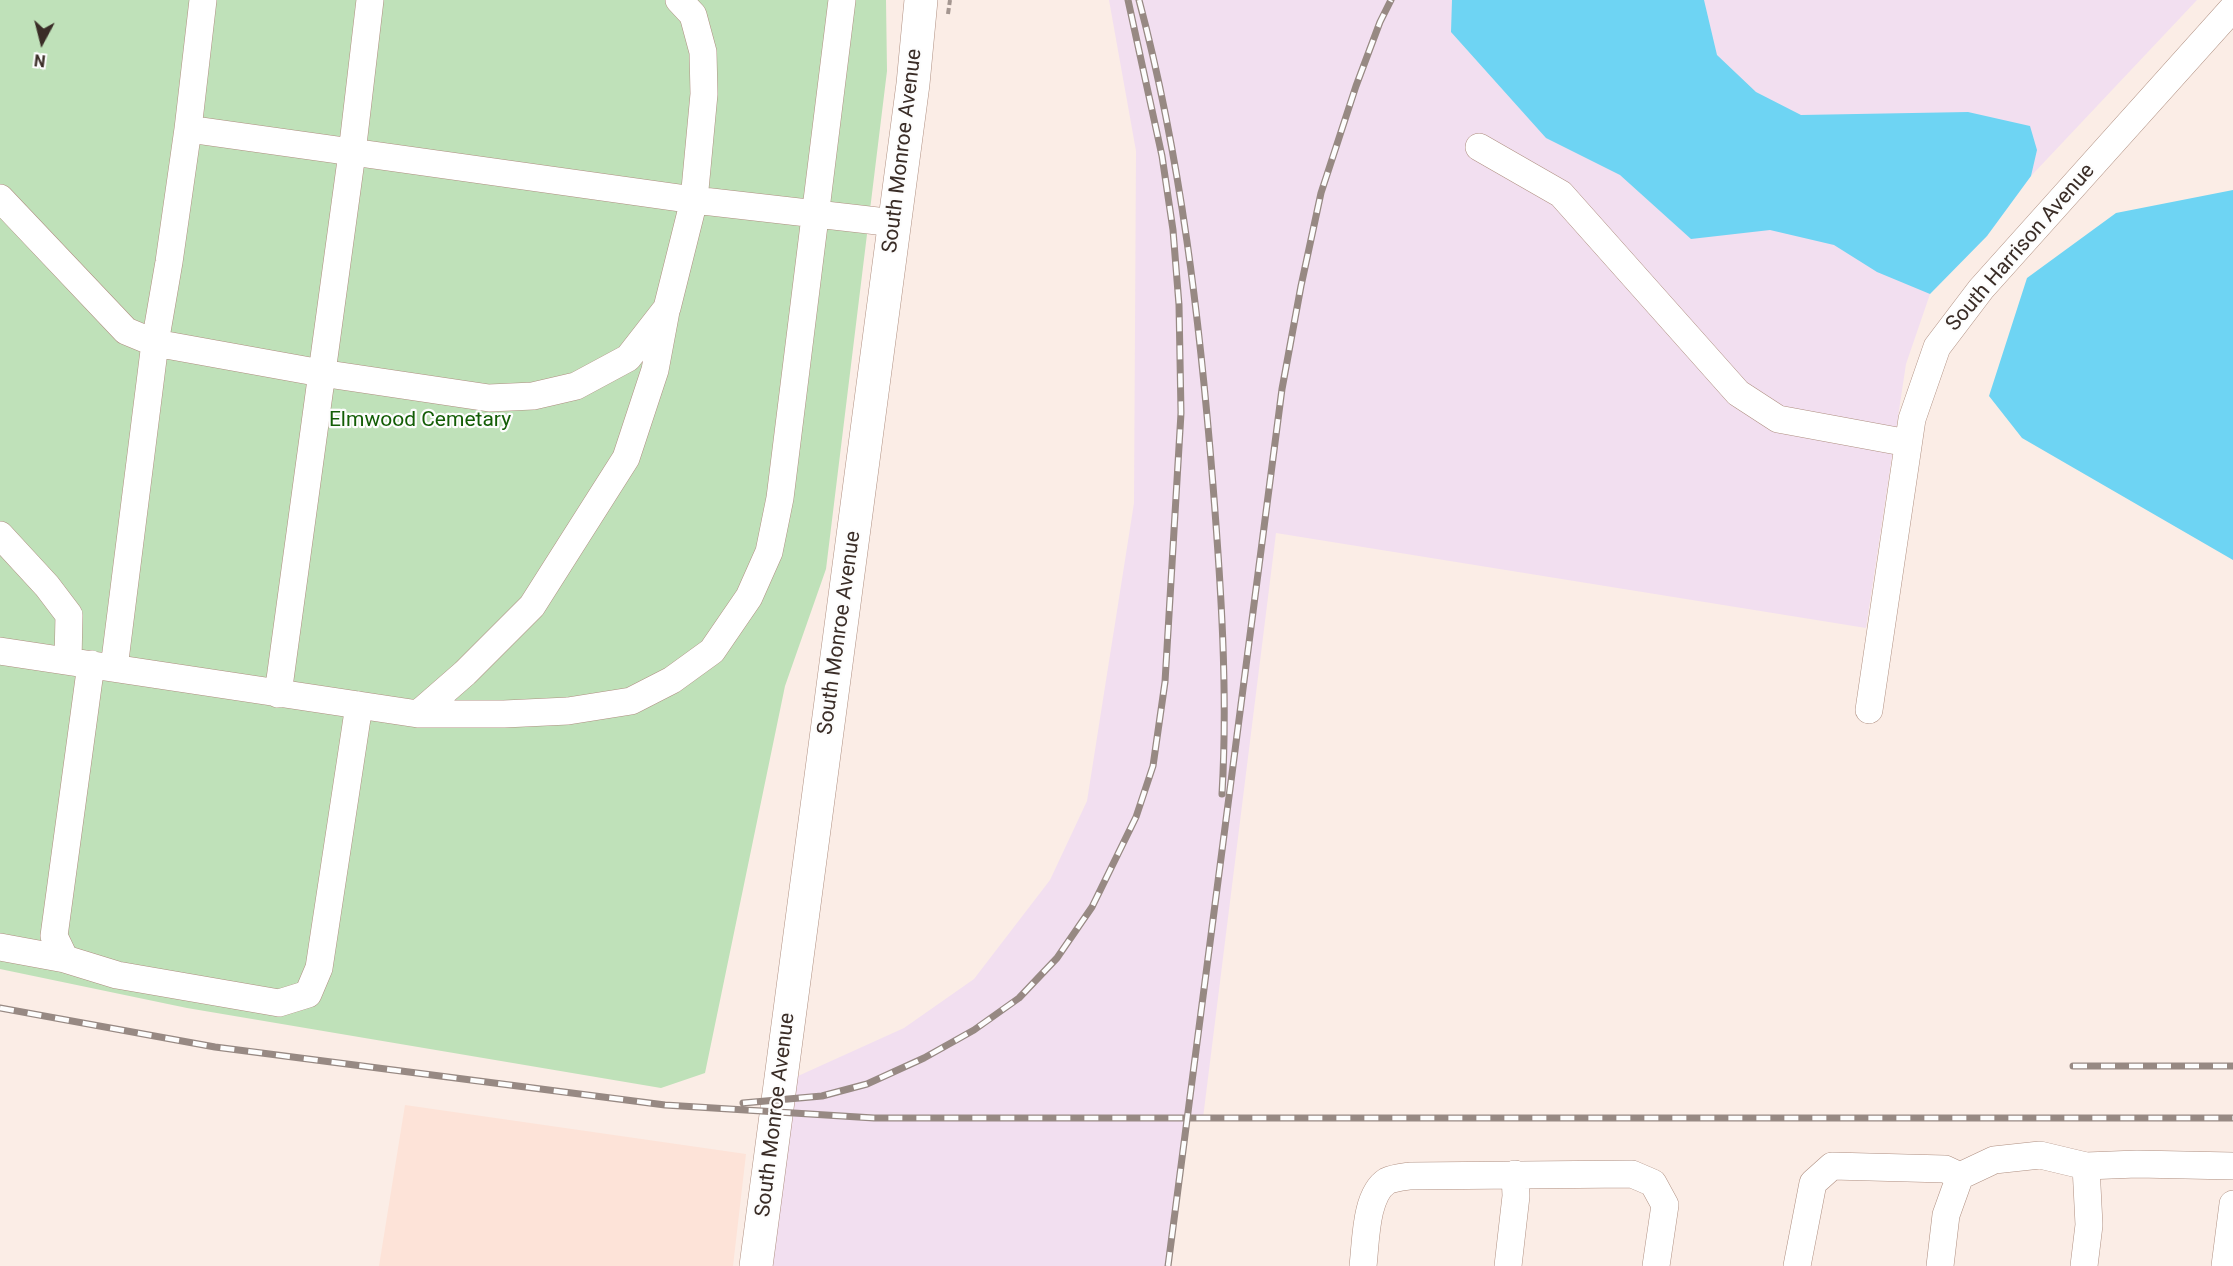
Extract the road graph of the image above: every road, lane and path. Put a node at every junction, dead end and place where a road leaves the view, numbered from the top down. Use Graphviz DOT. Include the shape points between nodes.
graph roads {
  1 [pos="203,0"];
  2 [pos="370,0"];
  3 [pos="679,0"];
  4 [pos="842,0"];
  5 [pos="911,0"];
  6 [pos="921,0"];
  7 [pos="2233,8"];
  8 [pos="913,84"];
  9 [pos="188,129"];
  10 [pos="1479,147"];
  11 [pos="352,153"];
  12 [pos="0,198"];
  13 [pos="694,200"];
  14 [pos="815,213"];
  15 [pos="895,224"];
  16 [pos="667,308"];
  17 [pos="155,343"];
  18 [pos="321,373"];
  19 [pos="1908,443"];
  20 [pos="0,536"];
  21 [pos="0,651"];
  22 [pos="91,664"];
  23 [pos="278,693"];
  24 [pos="359,705"];
  25 [pos="1869,710"];
  26 [pos="418,714"];
  27 [pos="0,947"];
  28 [pos="65,959"];
  29 [pos="2086,1166"];
  30 [pos="2233,1166"];
  31 [pos="1515,1174"];
  32 [pos="1960,1176"];
  33 [pos="2233,1204"];
  34 [pos="756,1266"];
  35 [pos="1363,1266"];
  36 [pos="1508,1266"];
  37 [pos="1656,1266"];
  38 [pos="1797,1266"];
  39 [pos="1940,1266"];
  40 [pos="2084,1266"];
  41 [pos="2225,1266"];
  1 -- 9 [label="street"];
  2 -- 11 [label="street"];
  3 -- 13 [label="street" via="693,15 703,52 704,94"];
  4 -- 14 [label="street"];
  5 -- 8 [label="street"];
  6 -- 8 [label="main road, South Monroe Avenue"];
  7 -- 19 [label="street, South Harrison Avenue" via="1982,289 1937,347 1912,419"];
  8 -- 15 [label="main road, South Monroe Avenue"];
  9 -- 11 [label="street"];
  9 -- 17 [label="street"];
  10 -- 19 [label="street" via="1561,194 1738,393 1778,418"];
  11 -- 13 [label="street"];
  11 -- 18 [label="street"];
  12 -- 17 [label="street" via="126,331"];
  13 -- 14 [label="street"];
  13 -- 16 [label="street"];
  14 -- 15 [label="street"];
  14 -- 26 [label="street" via="780,498 769,552 749,597 712,651 672,680 631,701 568,711"];
  15 -- 34 [label="main road, South Monroe Avenue"];
  16 -- 18 [label="street" via="628,358 576,386 533,396 489,398"];
  16 -- 26 [label="street" via="655,370 626,458 532,606"];
  17 -- 18 [label="street"];
  17 -- 22 [label="street"];
  18 -- 23 [label="street"];
  19 -- 25 [label="street, South Harrison Avenue"];
  20 -- 22 [label="street" via="69,615"];
  21 -- 22 [label="street"];
  22 -- 23 [label="street"];
  22 -- 28 [label="street" via="54,936"];
  23 -- 24 [label="street"];
  24 -- 26 [label="street"];
  24 -- 28 [label="street" via="319,968 308,994 279,1003 117,975"];
  27 -- 28 [label="street"];
  29 -- 30 [label="street"];
  29 -- 32 [label="street" via="2040,1155 1994,1160"];
  29 -- 40 [label="street" via="2089,1225"];
  31 -- 35 [label="street" via="1389,1180 1379,1188 1370,1208"];
  31 -- 36 [label="street"];
  31 -- 37 [label="street" via="1632,1174 1653,1183 1665,1205"];
  32 -- 38 [label="street" via="1945,1169 1832,1166 1813,1183"];
  32 -- 39 [label="street" via="1946,1215"];
  33 -- 41 [label="street"];
}
